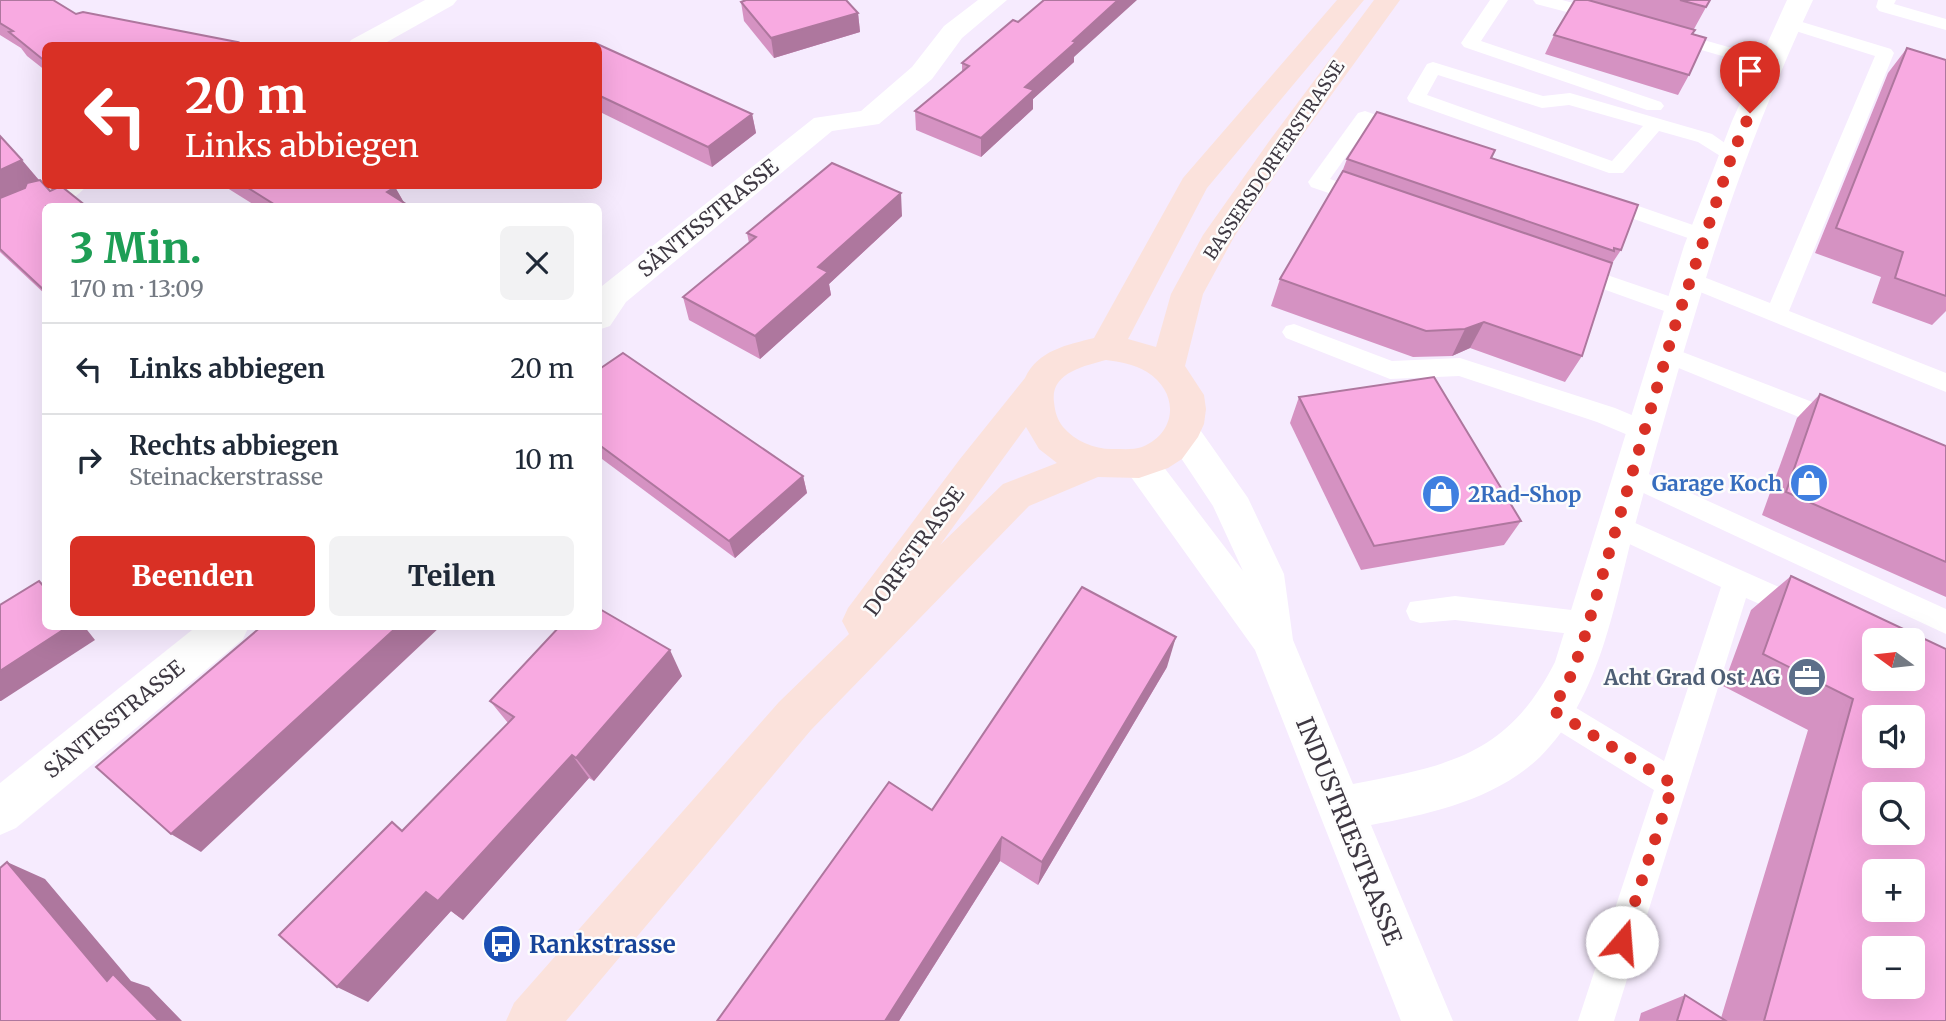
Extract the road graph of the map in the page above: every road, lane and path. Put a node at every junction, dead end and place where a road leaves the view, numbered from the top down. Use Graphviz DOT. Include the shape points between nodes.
graph roads {
  1 [pos="444,0"];
  2 [pos="994,0"];
  3 [pos="1351,0"];
  4 [pos="1387,0"];
  5 [pos="1499,0"];
  6 [pos="1542,0"];
  7 [pos="1887,0"];
  8 [pos="1797,6"];
  9 [pos="1622,22"];
  10 [pos="1946,25"];
  11 [pos="1649,29"];
  12 [pos="367,42"];
  13 [pos="1771,65"];
  14 [pos="1655,124"];
  15 [pos="1429,140"];
  16 [pos="1736,146"];
  17 [pos="63,189"];
  18 [pos="1583,194"];
  19 [pos="1384,205"];
  20 [pos="0,222"];
  21 [pos="1705,237"];
  22 [pos="1555,264"];
  23 [pos="1686,294"];
  24 [pos="602,312"];
  25 [pos="1776,316"];
  26 [pos="1294,332"];
  27 [pos="1106,348"];
  28 [pos="1667,354"];
  29 [pos="1167,369"];
  30 [pos="1946,383"];
  31 [pos="1036,388"];
  32 [pos="1856,429"];
  33 [pos="1644,431"];
  34 [pos="1183,434"];
  35 [pos="1096,463"];
  36 [pos="1140,463"];
  37 [pos="1631,476"];
  38 [pos="1615,525"];
  39 [pos="1737,581"];
  40 [pos="1420,611"];
  41 [pos="1824,621"];
  42 [pos="1946,622"];
  43 [pos="1588,624"];
  44 [pos="223,630"];
  45 [pos="1272,640"];
  46 [pos="1552,710"];
  47 [pos="795,716"];
  48 [pos="1673,784"];
  49 [pos="1339,809"];
  50 [pos="0,812"];
  51 [pos="532,1021"];
  52 [pos="1427,1021"];
  53 [pos="1596,1021"];
  1 -- 12 [label="street"];
  2 -- 24 [label="street, SÄNTISSTRASSE" via="953,32 922,74 869,118 824,124 614,294"];
  3 -- 27 [label="main road, BASSERSDORFERSTRASSE" via="1194,185"];
  4 -- 29 [label="main road, BASSERSDORFERSTRASSE" via="1219,235 1187,294"];
  5 -- 16 [label="lane" via="1470,43"];
  6 -- 9 [label="lane"];
  7 -- 10 [label="lane" via="1885,8"];
  8 -- 13 [label="street"];
  8 -- 25 [label="lane" via="1891,54"];
  11 -- 13 [label="lane"];
  13 -- 16 [label="street"];
  14 -- 14 [label="lane" via="1570,99 1542,102 1433,68 1416,98 1616,169"];
  14 -- 16 [label="lane"];
  15 -- 19 [label="lane" via="1365,117 1318,182"];
  16 -- 21 [label="street"];
  17 -- 20 [label="street"];
  18 -- 21 [label="lane"];
  21 -- 23 [label="street"];
  22 -- 23 [label="lane"];
  23 -- 25 [label="lane"];
  23 -- 28 [label="street"];
  25 -- 30 [label="lane"];
  26 -- 33 [label="lane" via="1390,370 1460,367"];
  27 -- 29 [label="main road" via="1139,354"];
  27 -- 31 [label="main road" via="1063,359 1043,375"];
  28 -- 32 [label="lane"];
  28 -- 33 [label="street"];
  29 -- 34 [label="main road" via="1181,383 1188,400 1190,418"];
  31 -- 35 [label="main road" via="1036,418 1044,432 1074,456"];
  31 -- 47 [label="main road, DORFSTRASSE"];
  33 -- 37 [label="street"];
  34 -- 36 [label="main road" via="1173,447"];
  34 -- 45 [label="street, INDUSTRIESTRASSE" via="1229,498 1264,574"];
  35 -- 36 [label="main road"];
  35 -- 47 [label="main road, DORFSTRASSE" via="1016,495"];
  36 -- 45 [label="street, INDUSTRIESTRASSE"];
  37 -- 38 [label="street"];
  37 -- 42 [label="lane"];
  38 -- 39 [label="lane"];
  38 -- 43 [label="street"];
  39 -- 41 [label="lane"];
  39 -- 48 [label="lane"];
  40 -- 43 [label="lane" via="1455,608"];
  43 -- 46 [label="street" via="1569,680"];
  44 -- 50 [label="street, SÄNTISSTRASSE"];
  45 -- 49 [label="street, INDUSTRIESTRASSE"];
  46 -- 48 [label="lane"];
  46 -- 49 [label="street" via="1505,759 1480,773 1426,791"];
  47 -- 51 [label="main road, DORFSTRASSE"];
  48 -- 53 [label="lane"];
  49 -- 52 [label="street, INDUSTRIESTRASSE"];
}
